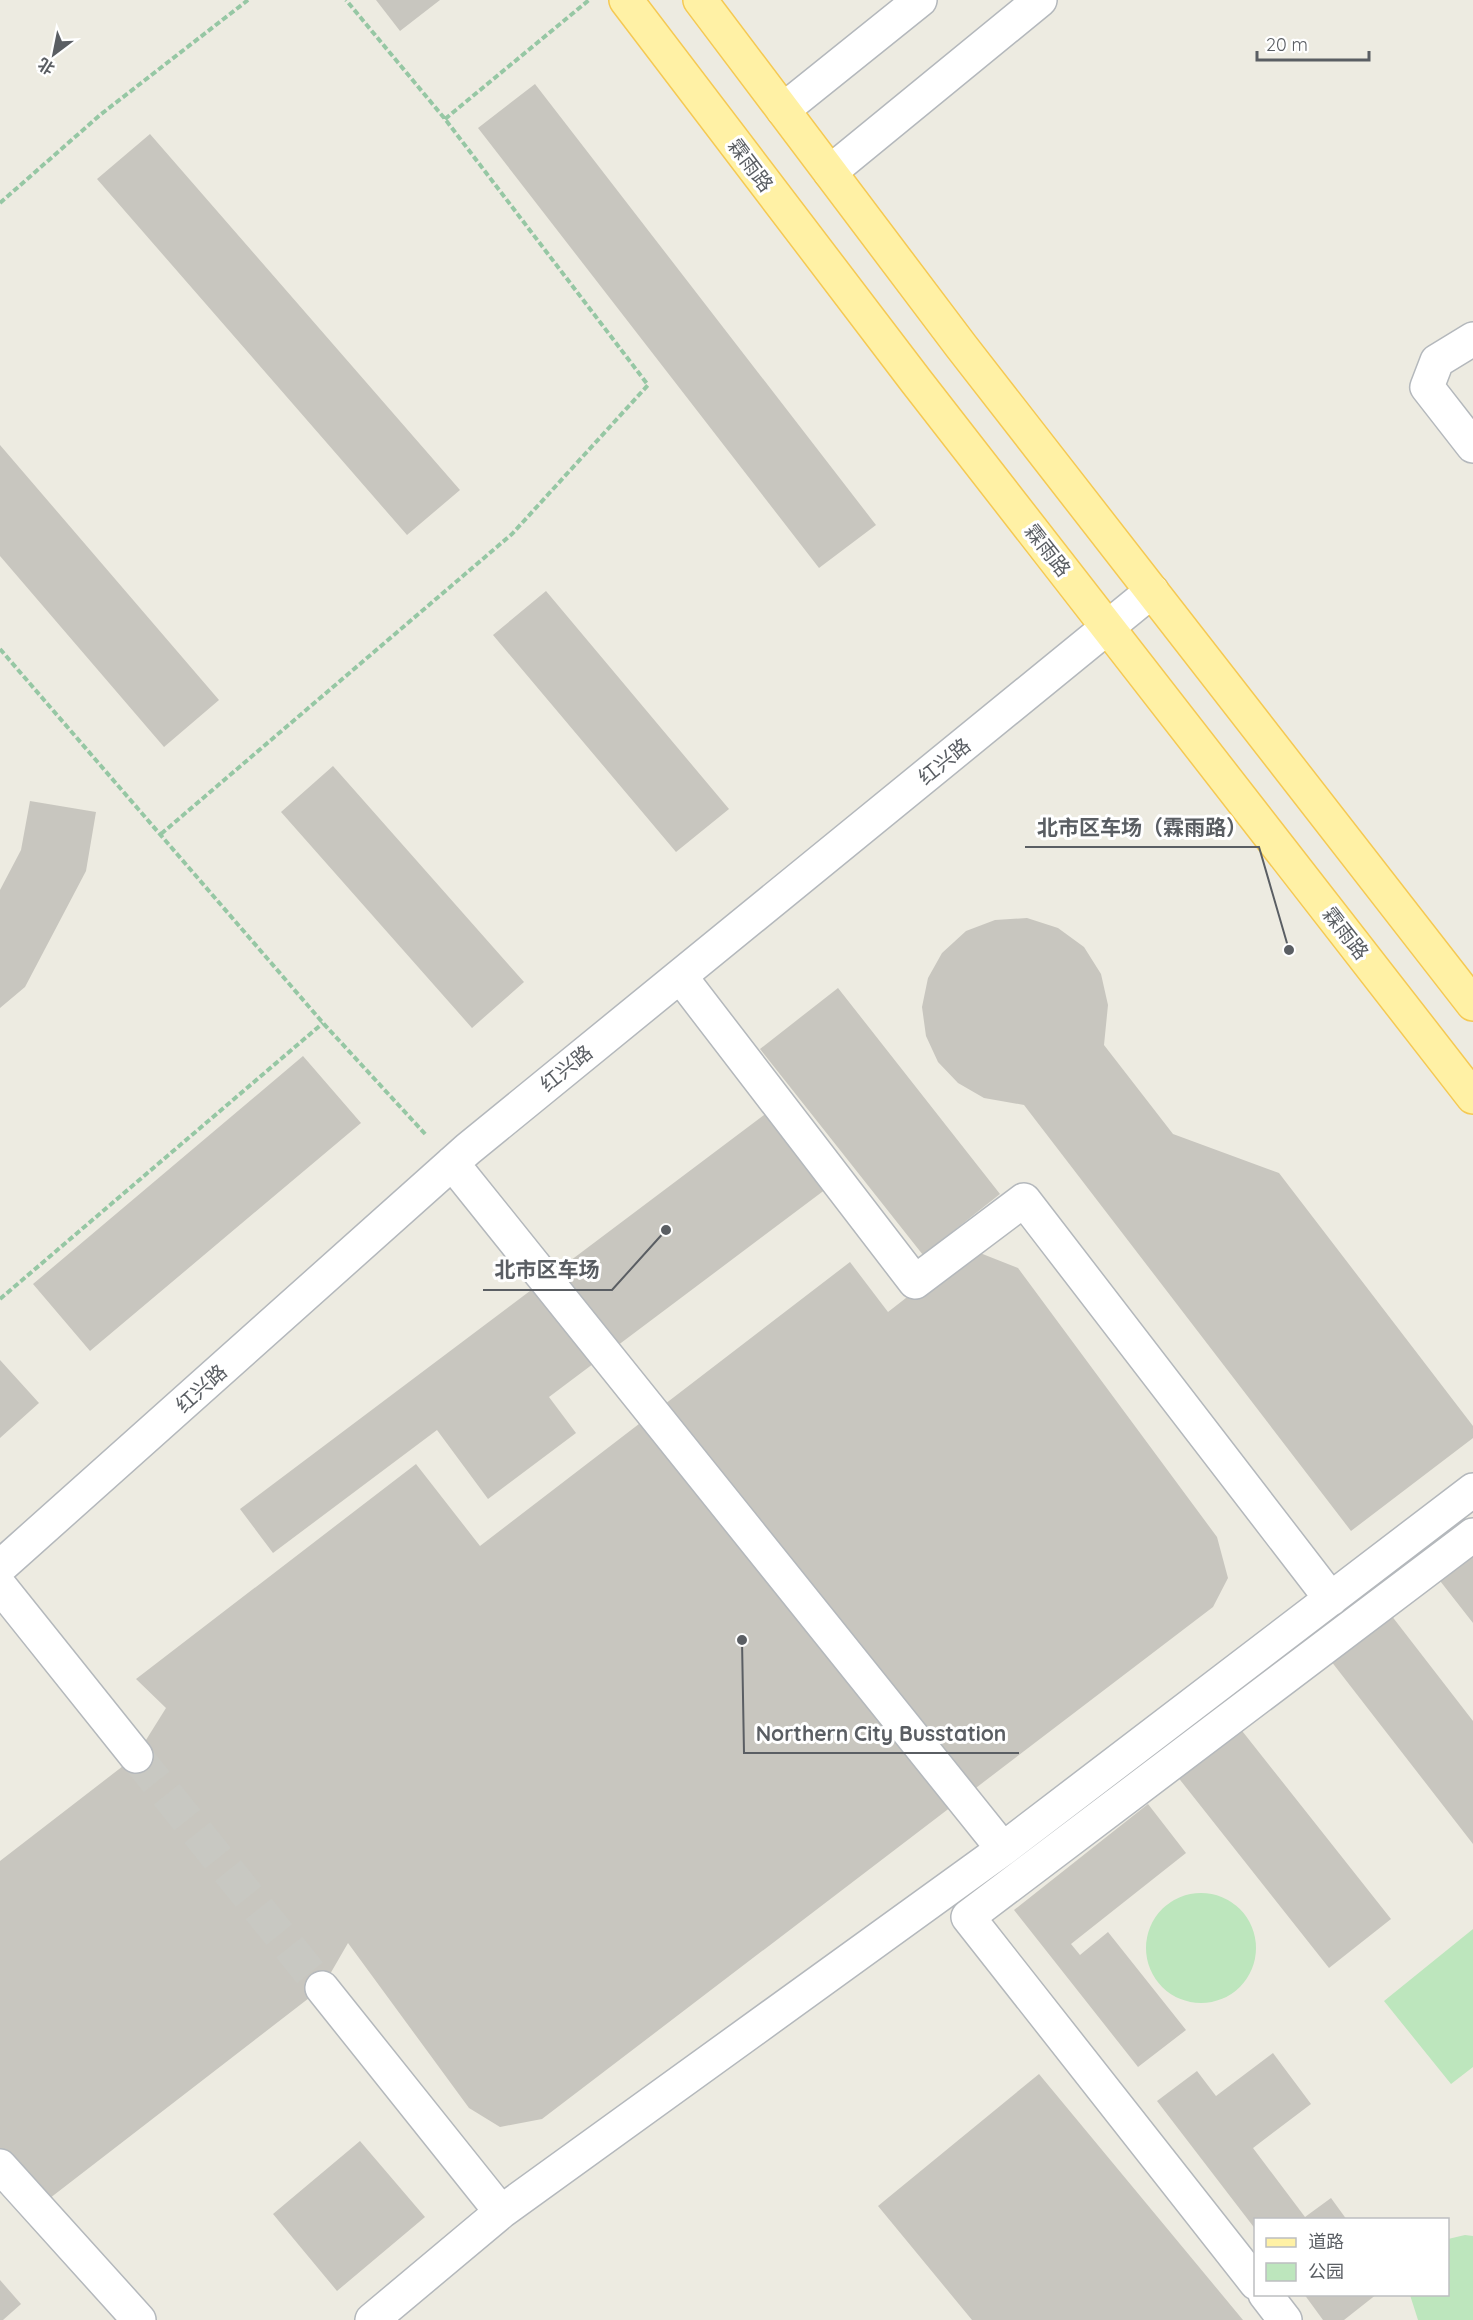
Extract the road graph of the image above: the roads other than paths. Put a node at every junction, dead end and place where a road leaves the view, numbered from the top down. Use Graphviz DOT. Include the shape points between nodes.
graph roads {
  1 [pos="626,0"];
  2 [pos="700,0"];
  3 [pos="920,0"];
  4 [pos="1040,0"];
  5 [pos="783,110"];
  6 [pos="830,172"];
  7 [pos="1473,339"];
  8 [pos="1473,446"];
  9 [pos="1152,591"];
  10 [pos="1108,627"];
  11 [pos="680,976"];
  12 [pos="1473,1004"];
  13 [pos="1473,1097"];
  14 [pos="452,1163"];
  15 [pos="1473,1491"];
  16 [pos="1473,1535"];
  17 [pos="0,1567"];
  18 [pos="0,1586"];
  19 [pos="1331,1599"];
  20 [pos="136,1756"];
  21 [pos="1003,1849"];
  22 [pos="322,1988"];
  23 [pos="0,2166"];
  24 [pos="501,2212"];
  25 [pos="1254,2280"];
  26 [pos="1266,2296"];
  27 [pos="140,2320"];
  28 [pos="372,2320"];
  29 [pos="1285,2320"];
  1 -- 10 [label="main road, 霖雨路"];
  2 -- 5 [label="main road"];
  3 -- 5 [label="street"];
  4 -- 6 [label="street"];
  5 -- 6 [label="main road"];
  6 -- 9 [label="main road"];
  7 -- 8 [label="street" via="1437,361 1427,387"];
  9 -- 10 [label="street, 红兴路"];
  9 -- 12 [label="main road"];
  10 -- 11 [label="street, 红兴路"];
  10 -- 13 [label="main road, 霖雨路"];
  11 -- 14 [label="street, 红兴路"];
  11 -- 19 [label="street" via="915,1282 1024,1200"];
  14 -- 17 [label="street, 红兴路"];
  14 -- 21 [label="street"];
  15 -- 19 [label="street"];
  16 -- 25 [label="street" via="968,1917"];
  18 -- 20 [label="street"];
  19 -- 21 [label="street"];
  21 -- 24 [label="street"];
  22 -- 24 [label="street"];
  23 -- 27 [label="street"];
  24 -- 28 [label="street"];
  26 -- 29 [label="street"];
}
